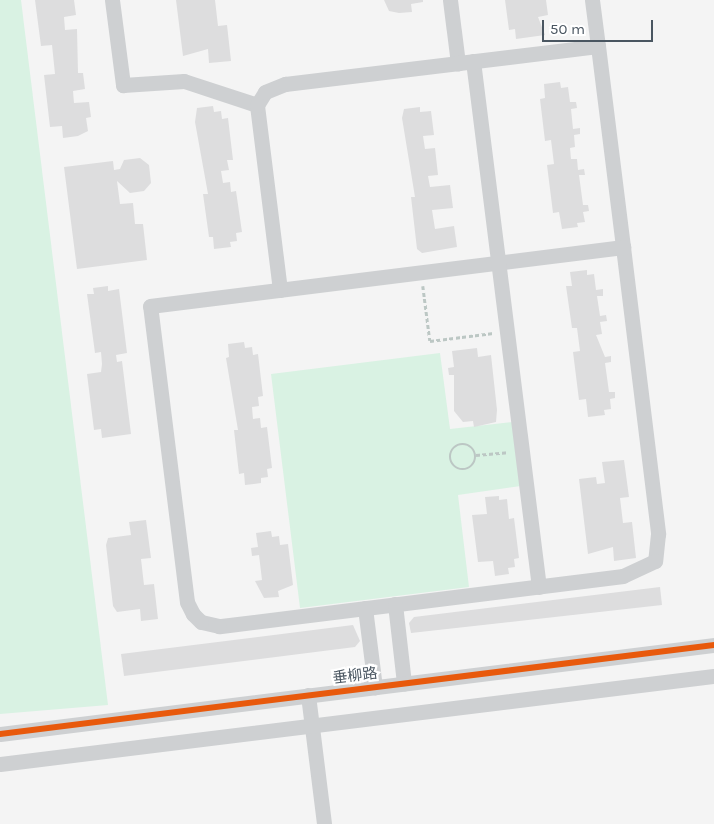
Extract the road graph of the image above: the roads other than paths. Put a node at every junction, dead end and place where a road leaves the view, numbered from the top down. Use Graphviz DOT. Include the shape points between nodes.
graph roads {
  1 [pos="112,0"];
  2 [pos="450,0"];
  3 [pos="592,0"];
  4 [pos="598,46"];
  5 [pos="473,61"];
  6 [pos="458,63"];
  7 [pos="257,105"];
  8 [pos="623,247"];
  9 [pos="499,263"];
  10 [pos="280,290"];
  11 [pos="539,587"];
  12 [pos="395,604"];
  13 [pos="365,608"];
  14 [pos="714,645"];
  15 [pos="714,676"];
  16 [pos="404,683"];
  17 [pos="374,687"];
  18 [pos="308,695"];
  19 [pos="312,728"];
  20 [pos="0,734"];
  21 [pos="0,764"];
  22 [pos="324,824"];
  1 -- 7 [label="street" via="123,85 184,81"];
  2 -- 6 [label="street"];
  3 -- 4 [label="street"];
  4 -- 5 [label="street"];
  4 -- 8 [label="street"];
  5 -- 6 [label="street"];
  5 -- 9 [label="street"];
  6 -- 7 [label="street" via="285,84 265,92"];
  7 -- 10 [label="street"];
  8 -- 9 [label="street"];
  8 -- 11 [label="street" via="658,548 655,561 623,576"];
  9 -- 10 [label="street"];
  9 -- 11 [label="street"];
  10 -- 13 [label="street" via="150,306 186,602 201,622 219,626"];
  11 -- 12 [label="street"];
  12 -- 13 [label="street"];
  12 -- 16 [label="street"];
  13 -- 17 [label="street"];
  14 -- 16 [label="street, 垂柳路"];
  15 -- 19 [label="street"];
  16 -- 17 [label="street, 垂柳路"];
  17 -- 18 [label="street, 垂柳路"];
  18 -- 19 [label="street"];
  18 -- 20 [label="street, 垂柳路"];
  19 -- 21 [label="street"];
  19 -- 22 [label="street"];
}
